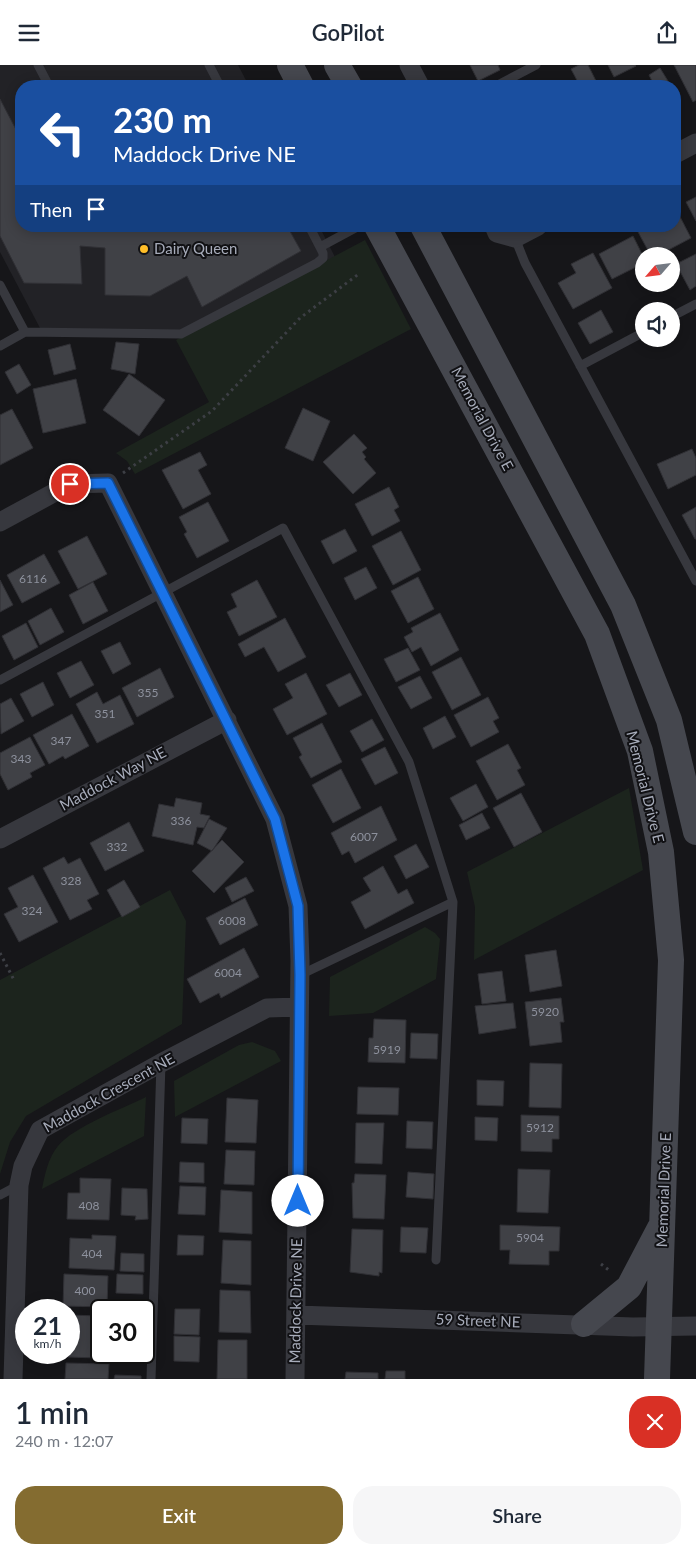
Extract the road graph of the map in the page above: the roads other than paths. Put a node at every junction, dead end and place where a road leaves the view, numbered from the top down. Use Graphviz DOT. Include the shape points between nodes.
graph roads {
  1 [pos="38,65"];
  2 [pos="209,65"];
  3 [pos="290,65"];
  4 [pos="337,65"];
  5 [pos="409,65"];
  6 [pos="536,65"];
  7 [pos="46,80"];
  8 [pos="217,80"];
  9 [pos="299,80"];
  10 [pos="346,80"];
  11 [pos="417,80"];
  12 [pos="507,80"];
  13 [pos="696,143"];
  14 [pos="681,151"];
  15 [pos="312,232"];
  16 [pos="348,232"];
  17 [pos="380,232"];
  18 [pos="426,232"];
  19 [pos="497,232"];
  20 [pos="526,232"];
  21 [pos="515,238"];
  22 [pos="320,247"];
  23 [pos="0,285"];
  24 [pos="696,304"];
  25 [pos="680,312"];
  26 [pos="24,332"];
  27 [pos="635,337"];
  28 [pos="0,345"];
  29 [pos="580,366"];
  30 [pos="0,522"];
  31 [pos="696,581"];
  32 [pos="162,591"];
  33 [pos="0,681"];
  34 [pos="227,720"];
  35 [pos="696,832"];
  36 [pos="0,839"];
  37 [pos="454,902"];
  38 [pos="300,975"];
  39 [pos="299,1007"];
  40 [pos="161,1063"];
  41 [pos="19,1185"];
  42 [pos="0,1195"];
  43 [pos="664,1221"];
  44 [pos="436,1261"];
  45 [pos="297,1315"];
  46 [pos="584,1324"];
  47 [pos="696,1326"];
  48 [pos="659,1327"];
  49 [pos="13,1379"];
  50 [pos="151,1379"];
  51 [pos="295,1379"];
  52 [pos="657,1379"];
  1 -- 7 [label="lane"];
  2 -- 8 [label="lane"];
  3 -- 9 [label="main road"];
  4 -- 10 [label="main road"];
  5 -- 11 [label="street"];
  6 -- 12 [label="lane"];
  13 -- 14 [label="street"];
  15 -- 22 [label="lane"];
  16 -- 22 [label="lane"];
  17 -- 43 [label="main road, Memorial Drive E" via="597,634 640,751 661,852 671,960"];
  18 -- 35 [label="main road" via="623,605 669,720"];
  19 -- 21 [label="street"];
  20 -- 21 [label="street"];
  21 -- 29 [label="lane"];
  22 -- 26 [label="lane" via="323,258 317,263 181,334"];
  23 -- 26 [label="lane"];
  24 -- 25 [label="lane"];
  26 -- 28 [label="lane"];
  27 -- 29 [label="lane"];
  29 -- 31 [label="lane"];
  30 -- 32 [label="street, Maddock Drive NE" via="70,484 108,483"];
  32 -- 33 [label="lane"];
  32 -- 34 [label="street, Maddock Drive NE"];
  32 -- 37 [label="lane" via="283,528 409,763"];
  34 -- 36 [label="street, Maddock Way NE"];
  34 -- 38 [label="street, Maddock Drive NE" via="275,819 298,906"];
  37 -- 38 [label="lane"];
  37 -- 44 [label="lane"];
  38 -- 39 [label="street, Maddock Drive NE"];
  39 -- 40 [label="street, Maddock Crescent NE" via="267,1009"];
  39 -- 45 [label="street, Maddock Drive NE"];
  40 -- 41 [label="street, Maddock Crescent NE" via="40,1130 23,1166"];
  40 -- 50 [label="lane"];
  41 -- 42 [label="lane"];
  41 -- 49 [label="street, Maddock Crescent NE"];
  43 -- 46 [label="main road" via="629,1287"];
  43 -- 48 [label="main road, Memorial Drive E"];
  45 -- 46 [label="street, 59 Street NE"];
  45 -- 51 [label="street, Maddock Drive NE"];
  46 -- 48 [label="street, 59 Street NE"];
  47 -- 48 [label="street, 59 Street NE"];
  48 -- 52 [label="main road, Memorial Drive E"];
}
